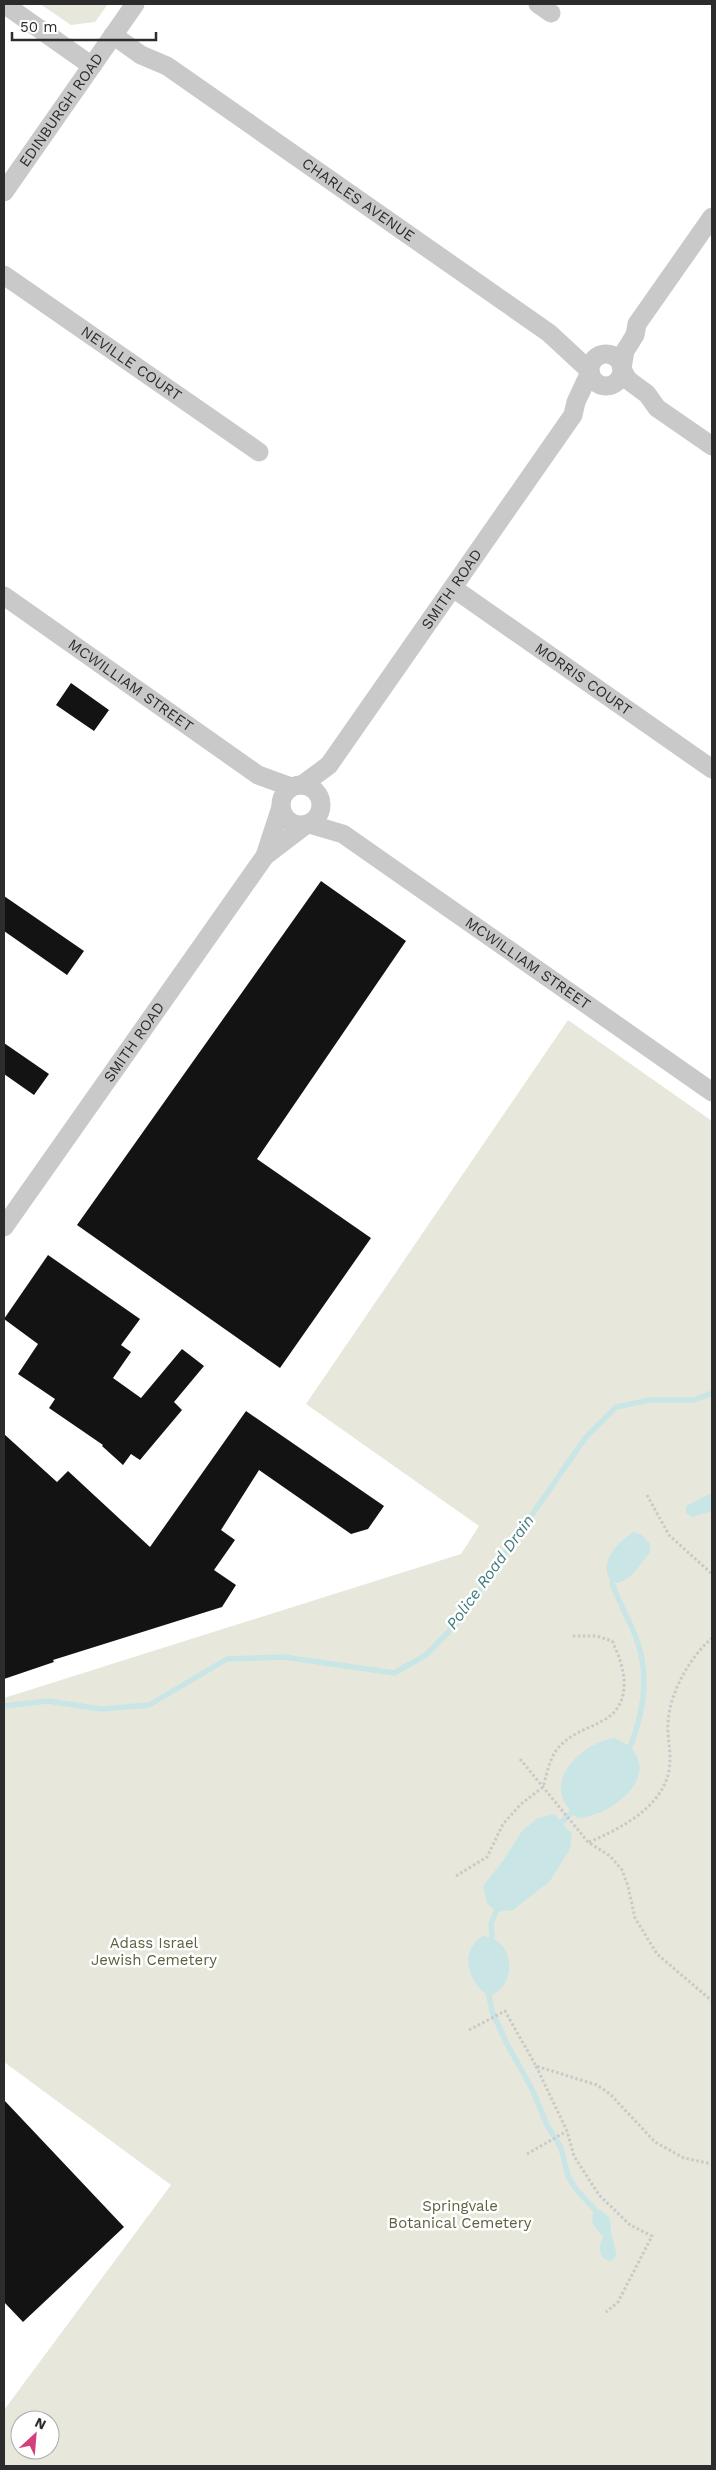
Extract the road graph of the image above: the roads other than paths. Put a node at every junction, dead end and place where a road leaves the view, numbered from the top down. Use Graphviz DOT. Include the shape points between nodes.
graph roads {
  1 [pos="4,4"];
  2 [pos="135,4"];
  3 [pos="117,30"];
  4 [pos="92,66"];
  5 [pos="4,192"];
  6 [pos="712,217"];
  7 [pos="4,275"];
  8 [pos="637,324"];
  9 [pos="595,363"];
  10 [pos="622,369"];
  11 [pos="608,386"];
  12 [pos="657,408"];
  13 [pos="573,415"];
  14 [pos="712,446"];
  15 [pos="259,452"];
  16 [pos="453,588"];
  17 [pos="4,596"];
  18 [pos="329,765"];
  19 [pos="712,768"];
  20 [pos="258,775"];
  21 [pos="297,786"];
  22 [pos="320,802"];
  23 [pos="280,806"];
  24 [pos="308,824"];
  25 [pos="343,834"];
  26 [pos="265,856"];
  27 [pos="712,1092"];
  28 [pos="4,1227"];
  1 -- 4 [label="street"];
  2 -- 3 [label="street, EDINBURGH ROAD"];
  3 -- 4 [label="street, EDINBURGH ROAD"];
  3 -- 9 [label="street, CHARLES AVENUE" via="141,54 167,66"];
  4 -- 5 [label="street, EDINBURGH ROAD"];
  6 -- 8 [label="street, SMITH ROAD"];
  7 -- 15 [label="street, NEVILLE COURT"];
  8 -- 9 [label="street, SMITH ROAD" via="626,329"];
  8 -- 10 [label="street, SMITH ROAD" via="635,335 625,351"];
  9 -- 10 [label="street" via="614,356"];
  9 -- 11 [label="street" via="598,384"];
  9 -- 13 [label="street, SMITH ROAD"];
  10 -- 11 [label="street" via="620,379"];
  10 -- 12 [label="street" via="628,380 647,394"];
  11 -- 12 [label="street"];
  11 -- 13 [label="street, SMITH ROAD"];
  12 -- 14 [label="street"];
  13 -- 16 [label="street, SMITH ROAD"];
  16 -- 18 [label="street, SMITH ROAD"];
  16 -- 19 [label="street, MORRIS COURT"];
  17 -- 20 [label="street, MCWILLIAM STREET"];
  18 -- 21 [label="street, SMITH ROAD"];
  18 -- 22 [label="street, SMITH ROAD"];
  20 -- 21 [label="street, MCWILLIAM STREET"];
  20 -- 23 [label="street, MCWILLIAM STREET"];
  21 -- 22 [label="street" via="312,789"];
  21 -- 23 [label="street" via="283,794"];
  22 -- 24 [label="street" via="317,817"];
  22 -- 25 [label="street, MCWILLIAM STREET"];
  23 -- 24 [label="street" via="289,821"];
  23 -- 26 [label="street, SMITH ROAD"];
  24 -- 25 [label="street, MCWILLIAM STREET"];
  24 -- 26 [label="street, SMITH ROAD"];
  25 -- 27 [label="street, MCWILLIAM STREET"];
  26 -- 28 [label="street, SMITH ROAD"];
}
